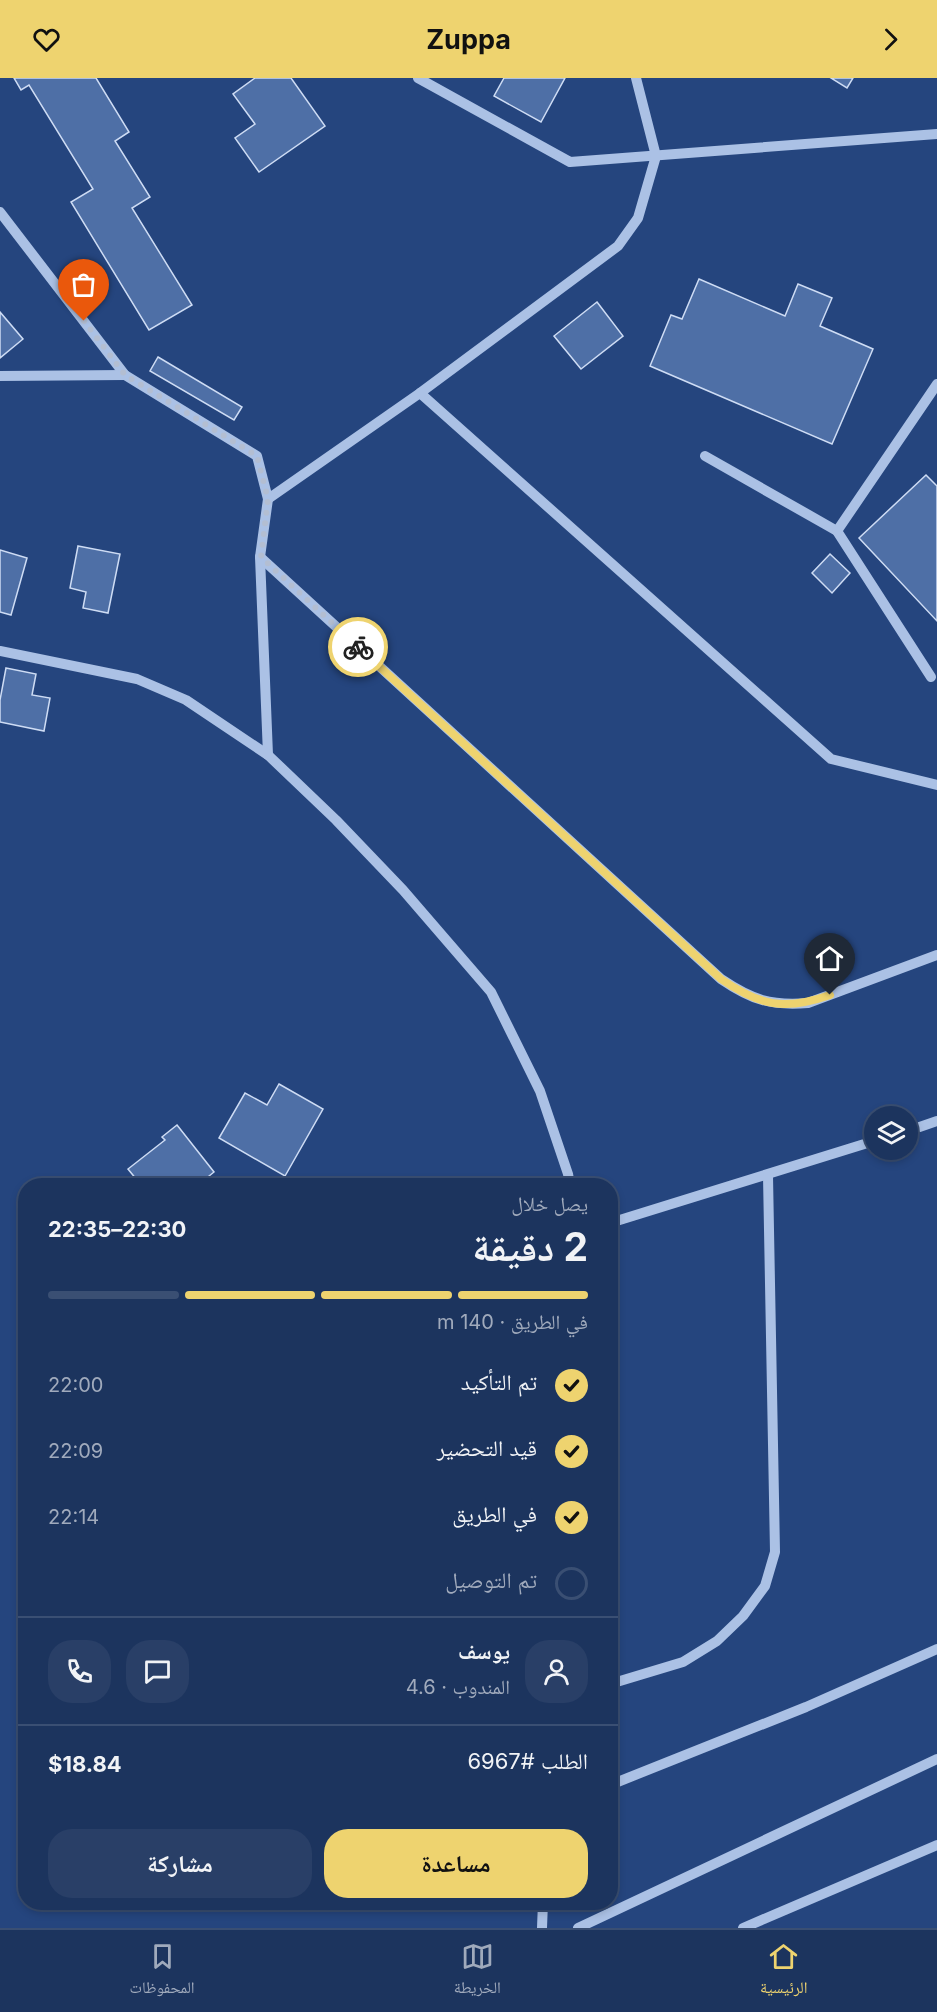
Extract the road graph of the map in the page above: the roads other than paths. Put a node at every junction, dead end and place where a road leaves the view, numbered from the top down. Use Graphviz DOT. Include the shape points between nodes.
graph roads {
  1 [pos="418,78"];
  2 [pos="636,78"];
  3 [pos="937,134"];
  4 [pos="656,156"];
  5 [pos="0,212"];
  6 [pos="125,375"];
  7 [pos="0,376"];
  8 [pos="937,384"];
  9 [pos="420,393"];
  10 [pos="705,456"];
  11 [pos="268,499"];
  12 [pos="837,531"];
  13 [pos="261,557"];
  14 [pos="0,651"];
  15 [pos="931,677"];
  16 [pos="268,755"];
  17 [pos="937,785"];
  18 [pos="937,956"];
  19 [pos="937,1121"];
  20 [pos="918,1128"];
  21 [pos="864,1144"];
  22 [pos="768,1176"];
  23 [pos="569,1178"];
  24 [pos="618,1221"];
  25 [pos="937,1648"];
  26 [pos="618,1682"];
  27 [pos="937,1759"];
  28 [pos="618,1782"];
  29 [pos="937,1845"];
  30 [pos="618,1909"];
  31 [pos="543,1910"];
  32 [pos="616,1910"];
  33 [pos="542,1928"];
  34 [pos="578,1928"];
  35 [pos="743,1928"];
  1 -- 4 [label="street" via="570,162"];
  2 -- 4 [label="street"];
  3 -- 4 [label="street"];
  4 -- 9 [label="street" via="638,218 618,246"];
  5 -- 6 [label="street"];
  6 -- 7 [label="street"];
  6 -- 11 [label="street" via="257,456"];
  8 -- 12 [label="street"];
  9 -- 11 [label="street"];
  9 -- 17 [label="street" via="831,759"];
  10 -- 12 [label="street"];
  11 -- 13 [label="street"];
  12 -- 15 [label="street"];
  13 -- 16 [label="street"];
  13 -- 18 [label="street" via="721,979 743,994 764,1002 808,1003"];
  14 -- 16 [label="street" via="137,679 186,700"];
  16 -- 23 [label="street" via="403,890 491,992 540,1091"];
  19 -- 20 [label="street"];
  21 -- 22 [label="street"];
  22 -- 24 [label="street"];
  22 -- 26 [label="street" via="775,1552 765,1586 743,1616 717,1641 683,1662"];
  25 -- 28 [label="street" via="806,1707"];
  27 -- 30 [label="street"];
  29 -- 35 [label="street"];
  31 -- 33 [label="street"];
  32 -- 34 [label="street"];
}
